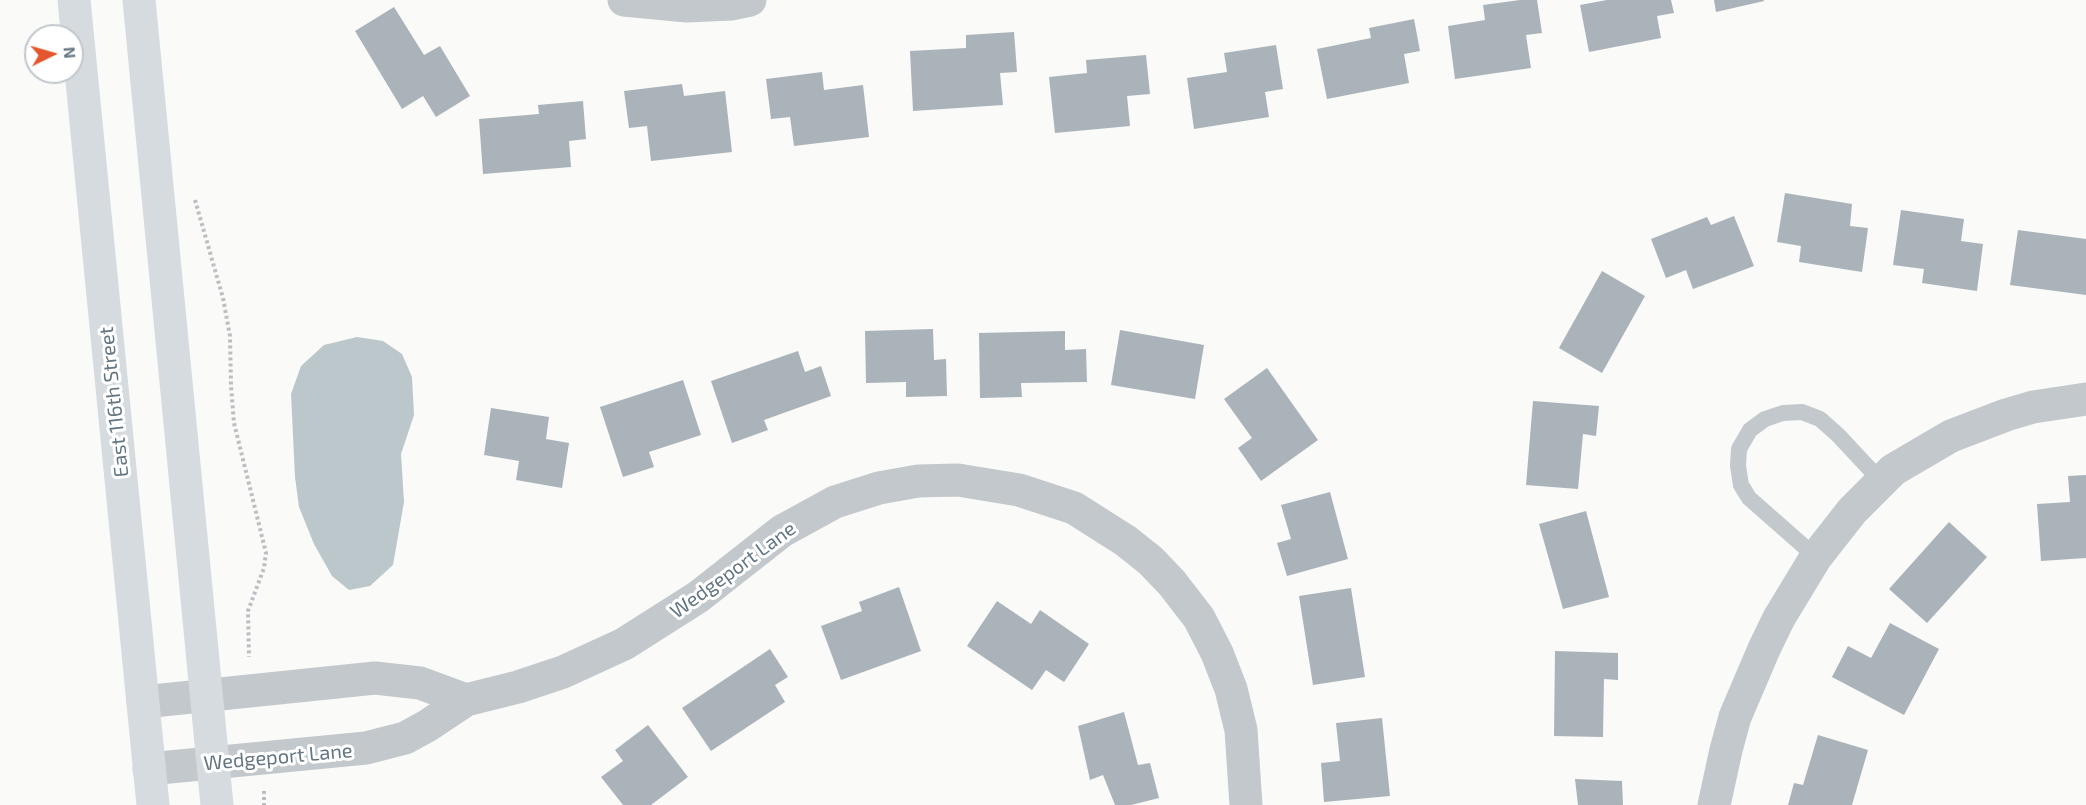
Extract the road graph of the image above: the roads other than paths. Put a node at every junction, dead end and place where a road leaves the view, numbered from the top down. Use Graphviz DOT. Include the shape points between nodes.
graph roads {
  1 [pos="74,0"];
  2 [pos="139,0"];
  3 [pos="624,0"];
  4 [pos="750,0"];
  5 [pos="2086,399"];
  6 [pos="1881,481"];
  7 [pos="1816,557"];
  8 [pos="207,697"];
  9 [pos="466,700"];
  10 [pos="143,702"];
  11 [pos="213,763"];
  12 [pos="149,769"];
  13 [pos="153,805"];
  14 [pos="217,805"];
  15 [pos="1246,805"];
  16 [pos="1714,805"];
  1 -- 10 [label="main road, East 116th Street"];
  2 -- 8 [label="main road"];
  3 -- 4 [label="street" via="687,6"];
  5 -- 6 [label="street" via="2033,407 1968,429 1909,459"];
  6 -- 7 [label="street"];
  6 -- 7 [label="lane" via="1838,435 1802,412 1783,413 1750,430 1739,448 1741,485 1749,498"];
  7 -- 16 [label="street" via="1779,618 1748,686 1726,750"];
  8 -- 9 [label="street" via="375,678 420,683"];
  8 -- 10 [label="street"];
  8 -- 11 [label="main road"];
  9 -- 11 [label="street, Wedgeport Lane" via="405,738 385,744"];
  9 -- 15 [label="street, Wedgeport Lane" via="563,672 624,644 698,597 782,531 835,502 918,481 989,483 1074,508 1126,541 1172,584 1199,618 1231,689 1241,730"];
  10 -- 12 [label="main road, East 116th Street"];
  11 -- 12 [label="street, Wedgeport Lane"];
  11 -- 14 [label="main road"];
  12 -- 13 [label="main road, East 116th Street"];
}
